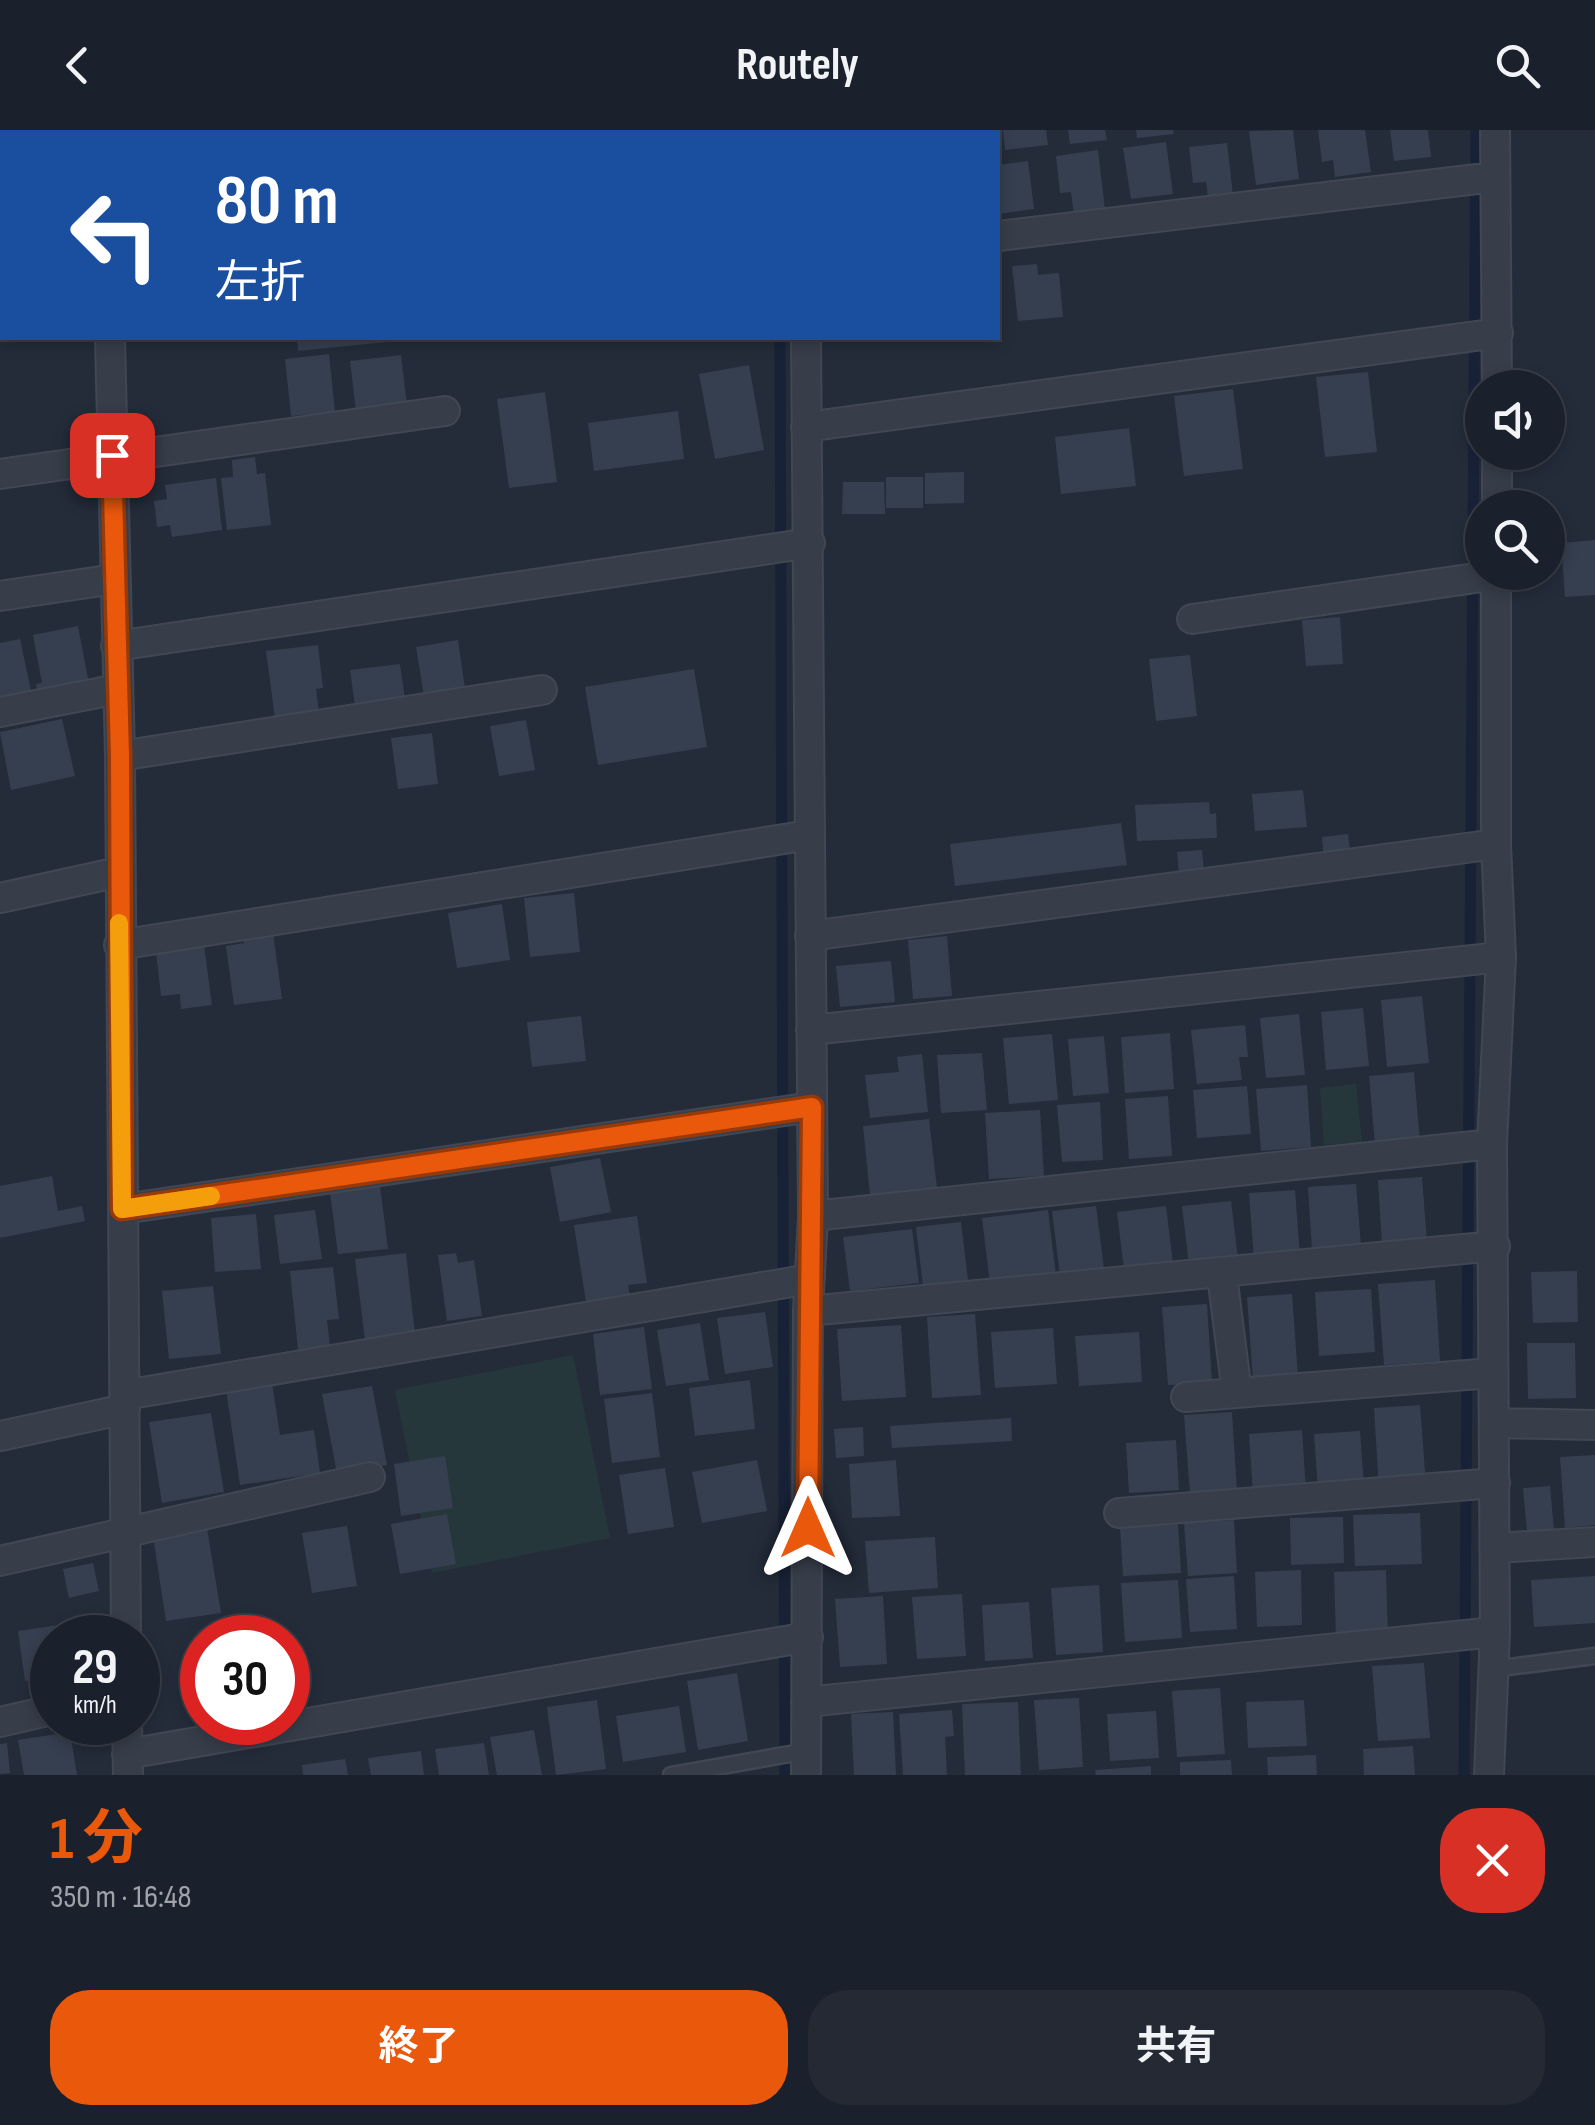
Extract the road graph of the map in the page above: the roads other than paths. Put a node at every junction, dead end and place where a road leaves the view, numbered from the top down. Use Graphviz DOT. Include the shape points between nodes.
graph roads {
  1 [pos="1495,130"];
  2 [pos="1493,177"];
  3 [pos="1000,236"];
  4 [pos="1496,333"];
  5 [pos="110,340"];
  6 [pos="806,340"];
  7 [pos="1497,370"];
  8 [pos="445,411"];
  9 [pos="806,427"];
  10 [pos="112,455"];
  11 [pos="0,474"];
  12 [pos="792,546"];
  13 [pos="115,579"];
  14 [pos="1465,580"];
  15 [pos="1495,590"];
  16 [pos="0,596"];
  17 [pos="1192,619"];
  18 [pos="116,646"];
  19 [pos="118,689"];
  20 [pos="542,690"];
  21 [pos="0,712"];
  22 [pos="120,756"];
  23 [pos="792,838"];
  24 [pos="1496,844"];
  25 [pos="119,872"];
  26 [pos="0,898"];
  27 [pos="810,936"];
  28 [pos="119,945"];
  29 [pos="1499,957"];
  30 [pos="811,1030"];
  31 [pos="794,1109"];
  32 [pos="1491,1144"];
  33 [pos="122,1209"];
  34 [pos="812,1216"];
  35 [pos="1493,1246"];
  36 [pos="1222,1275"];
  37 [pos="793,1282"];
  38 [pos="808,1310"];
  39 [pos="1491,1373"];
  40 [pos="1237,1393"];
  41 [pos="1186,1397"];
  42 [pos="125,1402"];
  43 [pos="1494,1423"];
  44 [pos="1595,1425"];
  45 [pos="0,1436"];
  46 [pos="370,1476"];
  47 [pos="1493,1483"];
  48 [pos="1119,1513"];
  49 [pos="126,1530"];
  50 [pos="1595,1542"];
  51 [pos="1495,1548"];
  52 [pos="0,1561"];
  53 [pos="126,1615"];
  54 [pos="1494,1632"];
  55 [pos="791,1640"];
  56 [pos="1595,1656"];
  57 [pos="1494,1669"];
  58 [pos="806,1702"];
  59 [pos="30,1715"];
  60 [pos="0,1722"];
  61 [pos="801,1760"];
  62 [pos="128,1764"];
  63 [pos="671,1775"];
  64 [pos="1489,1775"];
  1 -- 2 [label="street"];
  2 -- 3 [label="street"];
  2 -- 4 [label="street"];
  4 -- 7 [label="street"];
  4 -- 9 [label="street"];
  5 -- 10 [label="street"];
  6 -- 9 [label="street"];
  8 -- 10 [label="street"];
  9 -- 12 [label="street"];
  10 -- 11 [label="street"];
  10 -- 13 [label="street"];
  12 -- 18 [label="street"];
  12 -- 23 [label="street"];
  13 -- 16 [label="street"];
  13 -- 18 [label="street"];
  14 -- 17 [label="street"];
  15 -- 24 [label="street"];
  18 -- 19 [label="street"];
  19 -- 21 [label="street"];
  19 -- 22 [label="street"];
  20 -- 22 [label="street"];
  22 -- 25 [label="street"];
  23 -- 27 [label="street"];
  23 -- 28 [label="street"];
  24 -- 27 [label="street"];
  24 -- 29 [label="street"];
  25 -- 26 [label="street"];
  25 -- 28 [label="street"];
  27 -- 30 [label="street"];
  28 -- 33 [label="street"];
  29 -- 30 [label="street"];
  29 -- 32 [label="street"];
  30 -- 31 [label="street"];
  31 -- 33 [label="street"];
  31 -- 34 [label="street"];
  32 -- 34 [label="street"];
  32 -- 35 [label="street"];
  33 -- 42 [label="street"];
  34 -- 37 [label="street"];
  35 -- 36 [label="street"];
  35 -- 39 [label="street"];
  36 -- 38 [label="street"];
  36 -- 40 [label="street"];
  37 -- 38 [label="street"];
  37 -- 42 [label="street"];
  38 -- 55 [label="street"];
  39 -- 40 [label="street"];
  39 -- 43 [label="street"];
  40 -- 41 [label="street"];
  42 -- 45 [label="street"];
  42 -- 49 [label="street"];
  43 -- 44 [label="street"];
  43 -- 47 [label="street"];
  46 -- 49 [label="street"];
  47 -- 48 [label="street"];
  47 -- 51 [label="street"];
  49 -- 52 [label="street"];
  49 -- 53 [label="street"];
  50 -- 51 [label="street"];
  51 -- 54 [label="street"];
  54 -- 57 [label="street"];
  54 -- 58 [label="street"];
  55 -- 58 [label="street"];
  55 -- 62 [label="street"];
  56 -- 57 [label="lane"];
  57 -- 64 [label="street"];
  58 -- 61 [label="street"];
  59 -- 60 [label="street"];
  61 -- 63 [label="lane" via="774,1756"];
}
